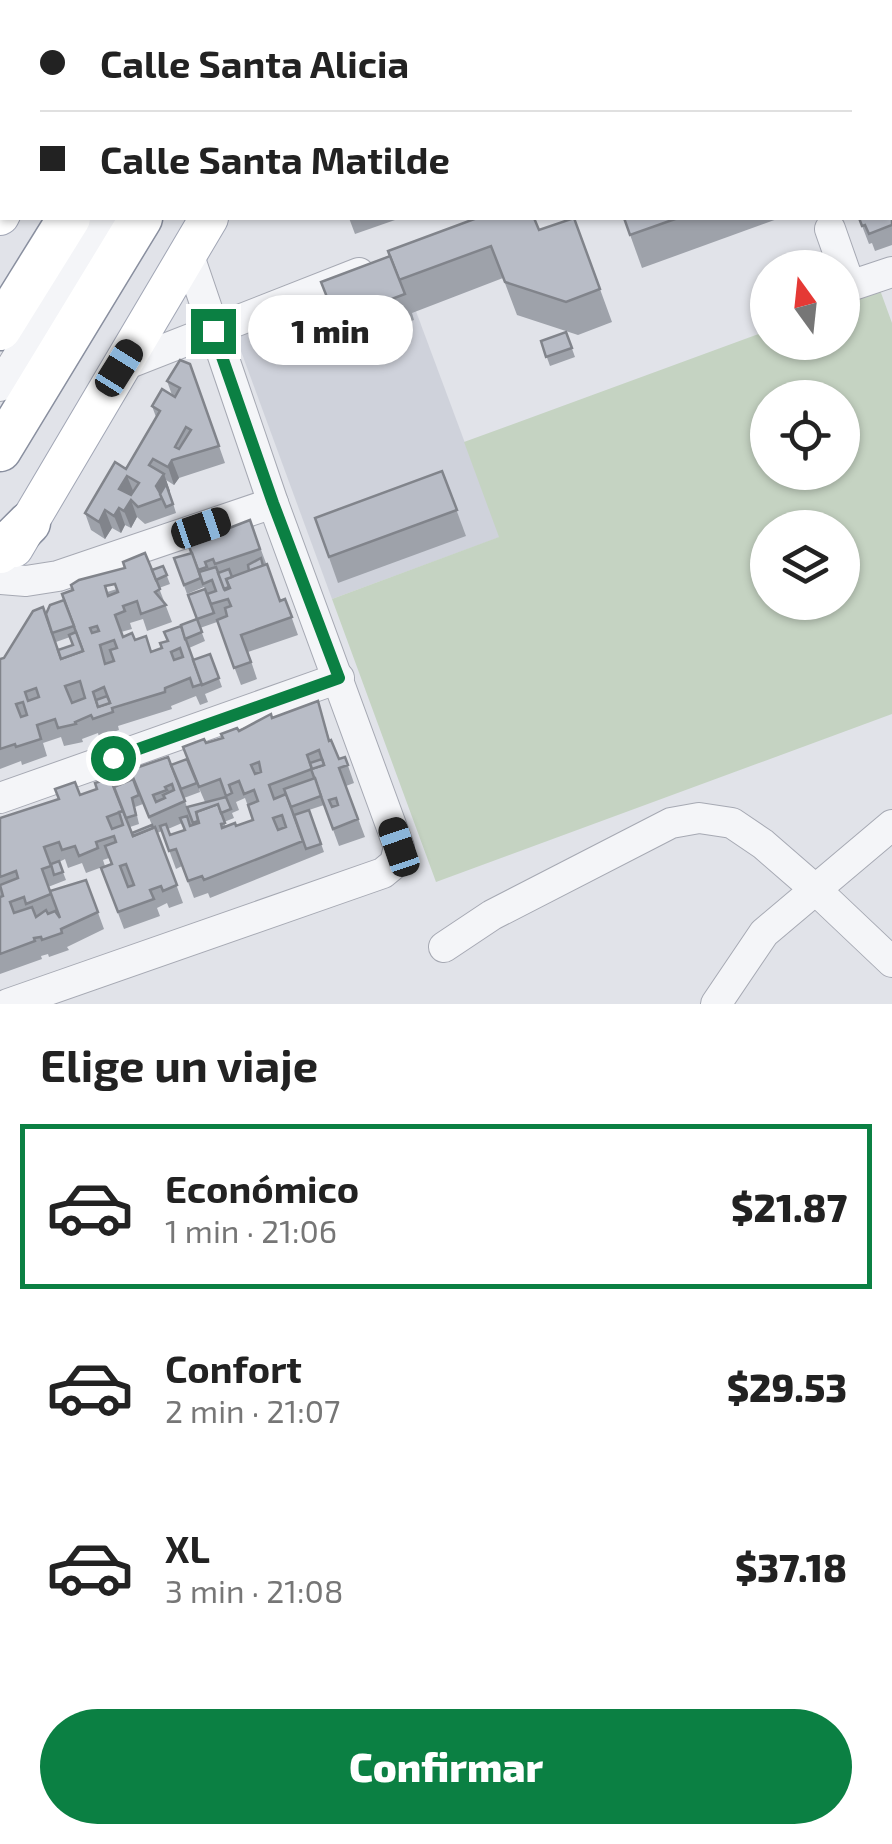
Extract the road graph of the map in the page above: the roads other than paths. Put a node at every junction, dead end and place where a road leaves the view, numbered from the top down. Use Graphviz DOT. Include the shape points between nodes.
graph roads {
  1 [pos="68,220"];
  2 [pos="102,220"];
  3 [pos="119,220"];
  4 [pos="140,220"];
  5 [pos="208,220"];
  6 [pos="830,229"];
  7 [pos="188,253"];
  8 [pos="390,260"];
  9 [pos="892,272"];
  10 [pos="0,328"];
  11 [pos="213,331"];
  12 [pos="119,368"];
  13 [pos="0,386"];
  14 [pos="0,416"];
  15 [pos="0,450"];
  16 [pos="273,503"];
  17 [pos="14,537"];
  18 [pos="0,576"];
  19 [pos="339,678"];
  20 [pos="0,798"];
  21 [pos="892,826"];
  22 [pos="816,890"];
  23 [pos="444,947"];
  24 [pos="892,962"];
  25 [pos="8,1004"];
  26 [pos="716,1004"];
  1 -- 10 [label="highway"];
  2 -- 13 [label="street"];
  3 -- 14 [label="street"];
  4 -- 15 [label="highway"];
  5 -- 7 [label="main road"];
  6 -- 9 [label="street" via="850,286"];
  7 -- 11 [label="street"];
  7 -- 12 [label="main road"];
  8 -- 11 [label="street"];
  11 -- 12 [label="street"];
  11 -- 16 [label="street"];
  12 -- 17 [label="main road"];
  16 -- 18 [label="street" via="58,576"];
  16 -- 19 [label="street"];
  17 -- 18 [label="main road"];
  19 -- 20 [label="street"];
  19 -- 25 [label="street" via="399,847 395,862 383,873"];
  21 -- 22 [label="street"];
  22 -- 23 [label="street" via="732,823 699,818 670,823"];
  22 -- 24 [label="street"];
  22 -- 26 [label="street" via="764,932"];
}
